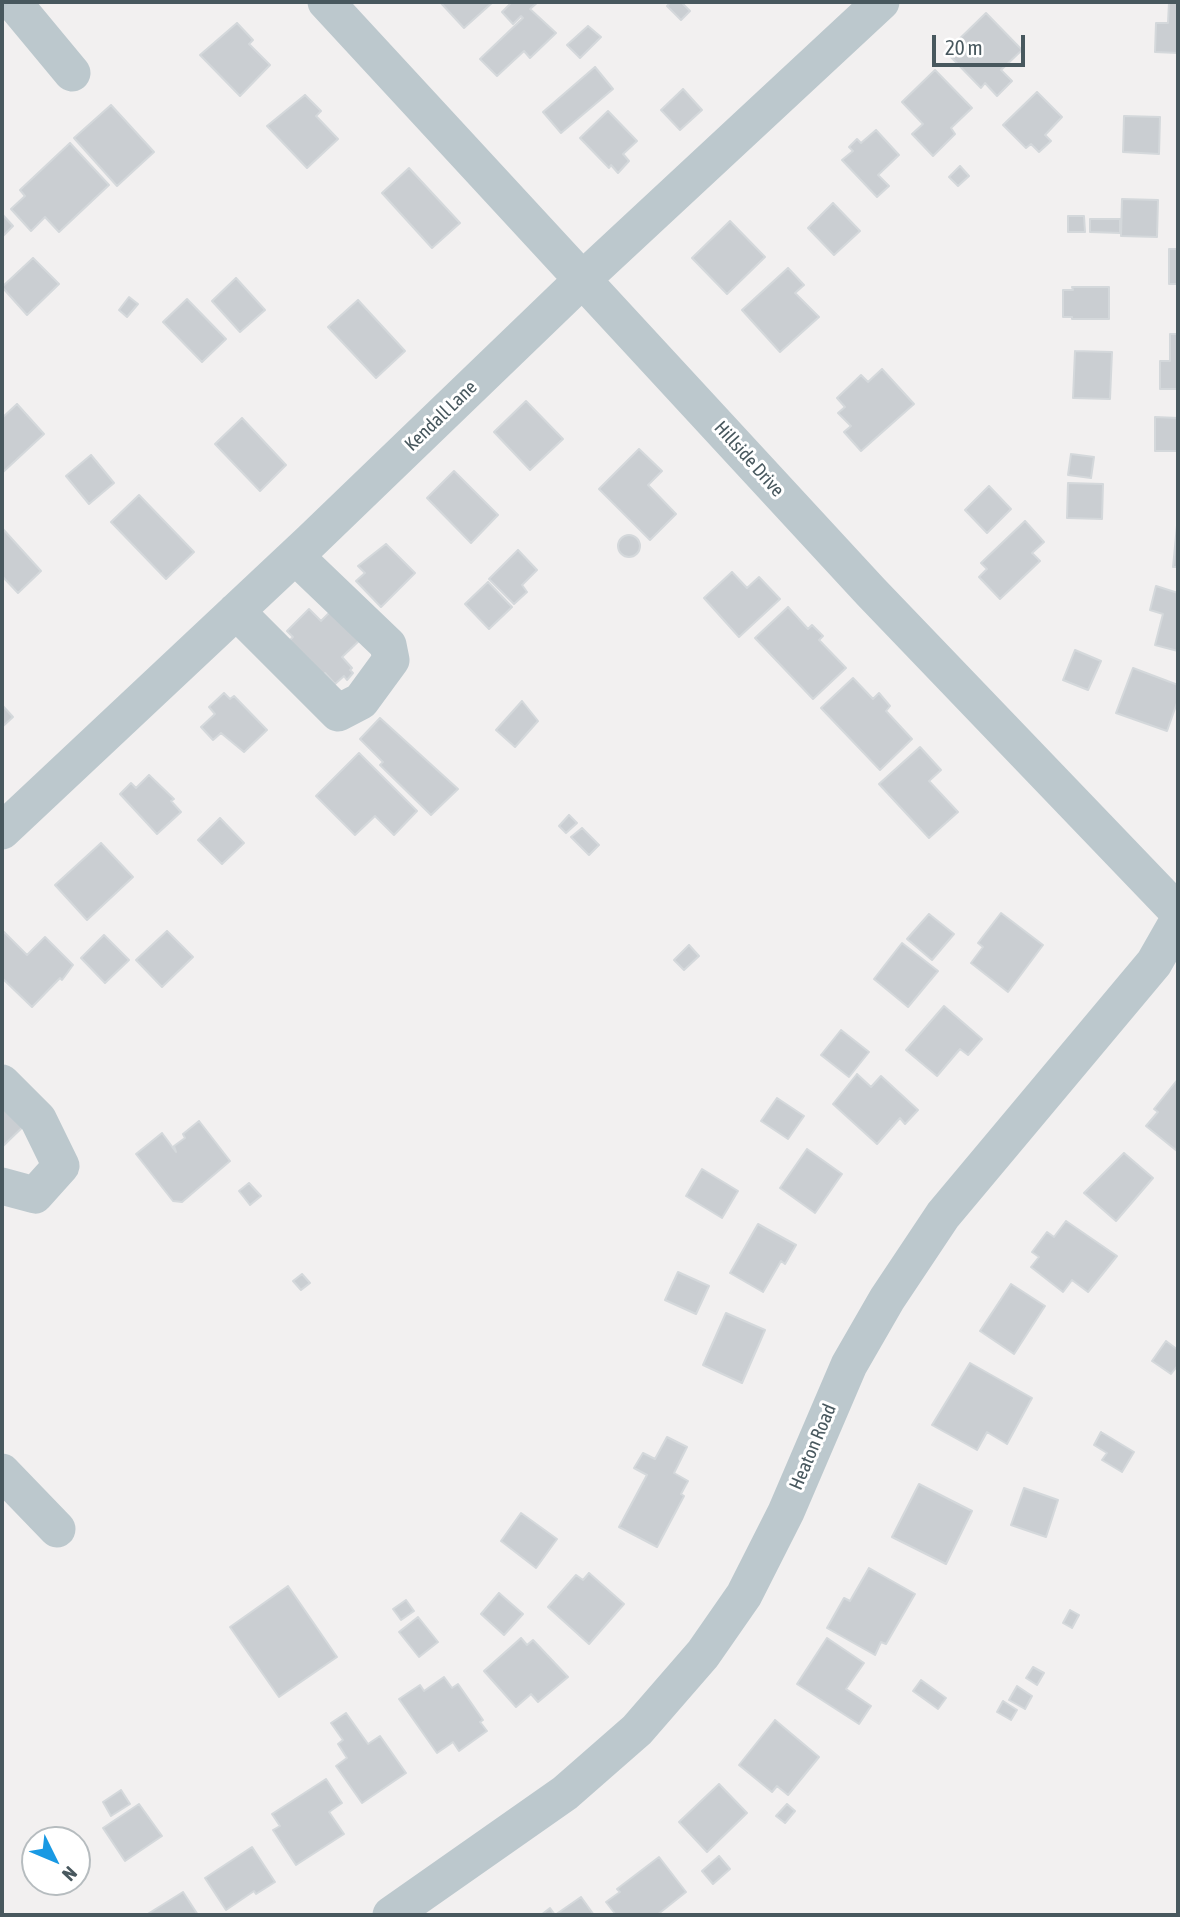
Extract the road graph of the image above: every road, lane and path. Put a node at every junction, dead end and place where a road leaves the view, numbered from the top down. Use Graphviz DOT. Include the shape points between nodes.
graph roads {
  1 [pos="13,2"];
  2 [pos="326,2"];
  3 [pos="881,2"];
  4 [pos="72,73"];
  5 [pos="583,279"];
  6 [pos="296,556"];
  7 [pos="236,611"];
  8 [pos="2,831"];
  9 [pos="1178,912"];
  10 [pos="1178,921"];
  11 [pos="2,1083"];
  12 [pos="2,1186"];
  13 [pos="2,1472"];
  14 [pos="57,1529"];
  15 [pos="391,1915"];
  1 -- 4 [label="street"];
  2 -- 5 [label="street, Hillside Drive"];
  3 -- 5 [label="street, Kendall Lane"];
  5 -- 6 [label="street, Kendall Lane"];
  5 -- 9 [label="street, Hillside Drive" via="871,592"];
  6 -- 7 [label="street, Kendall Lane"];
  6 -- 7 [label="street" via="388,645 391,660 361,701 338,713"];
  7 -- 8 [label="street, Kendall Lane"];
  10 -- 15 [label="street, Heaton Road" via="1154,963 943,1215 887,1299 849,1365 786,1512 744,1595 703,1654 637,1730 565,1793"];
  11 -- 12 [label="street" via="38,1119 61,1166 35,1195"];
  13 -- 14 [label="street"];
}
